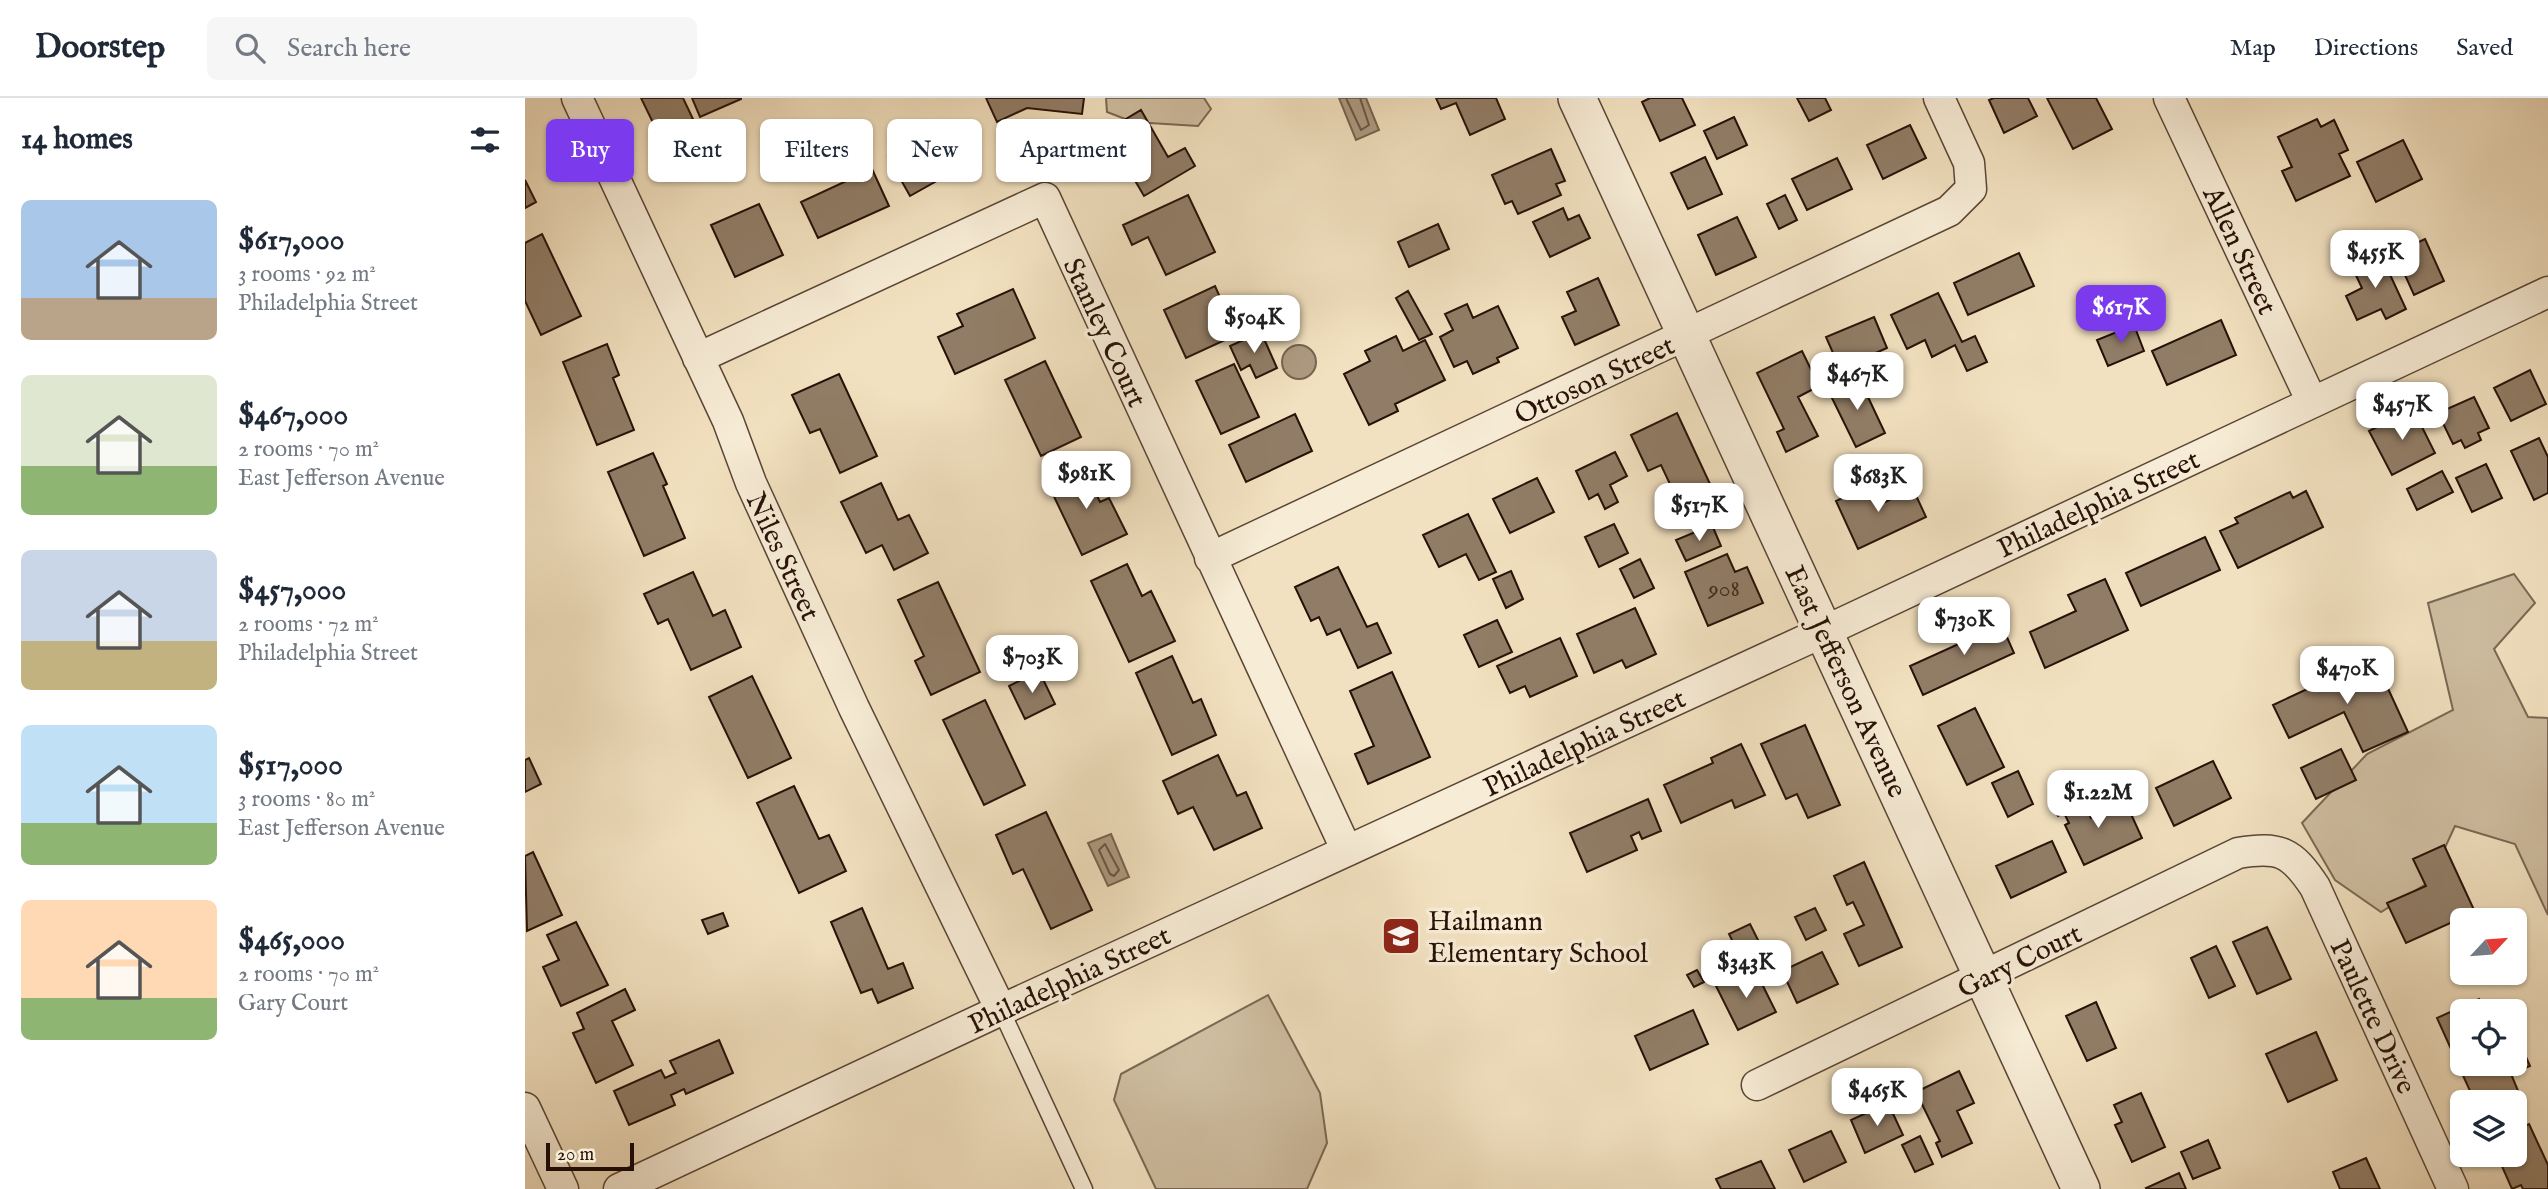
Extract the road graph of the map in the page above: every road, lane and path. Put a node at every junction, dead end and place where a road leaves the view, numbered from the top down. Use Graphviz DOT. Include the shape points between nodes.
graph roads {
  1 [pos="577,98"];
  2 [pos="1577,98"];
  3 [pos="1939,98"];
  4 [pos="2169,98"];
  5 [pos="2548,292"];
  6 [pos="1688,335"];
  7 [pos="698,358"];
  8 [pos="2312,402"];
  9 [pos="1210,558"];
  10 [pos="1823,632"];
  11 [pos="1347,851"];
  12 [pos="2283,851"];
  13 [pos="1984,977"];
  14 [pos="1001,1010"];
  15 [pos="1757,1085"];
  16 [pos="525,1108"];
  17 [pos="563,1189"];
  18 [pos="619,1189"];
  19 [pos="1084,1189"];
  20 [pos="2081,1189"];
  21 [pos="2453,1189"];
  1 -- 7 [label="street, Niles Street"];
  2 -- 6 [label="street, East Jefferson Avenue"];
  3 -- 6 [label="street, Ottoson Street" via="1969,163 1971,189 1949,211"];
  4 -- 8 [label="street, Allen Street"];
  5 -- 8 [label="street, Philadelphia Street"];
  6 -- 9 [label="street, Ottoson Street"];
  6 -- 10 [label="street, East Jefferson Avenue"];
  7 -- 9 [label="street, Stanley Court" via="1045,198"];
  7 -- 14 [label="street, Niles Street" via="877,758"];
  8 -- 10 [label="street, Philadelphia Street"];
  9 -- 11 [label="street, Stanley Court"];
  10 -- 11 [label="street, Philadelphia Street"];
  10 -- 13 [label="street, East Jefferson Avenue"];
  11 -- 14 [label="street, Philadelphia Street"];
  12 -- 13 [label="street, Gary Court" via="2238,853"];
  12 -- 21 [label="street, Paulette Drive" via="2315,887"];
  13 -- 15 [label="street, Gary Court"];
  13 -- 20 [label="street, East Jefferson Avenue"];
  14 -- 18 [label="street, Philadelphia Street"];
  14 -- 19 [label="lane"];
  16 -- 17 [label="street"];
}
